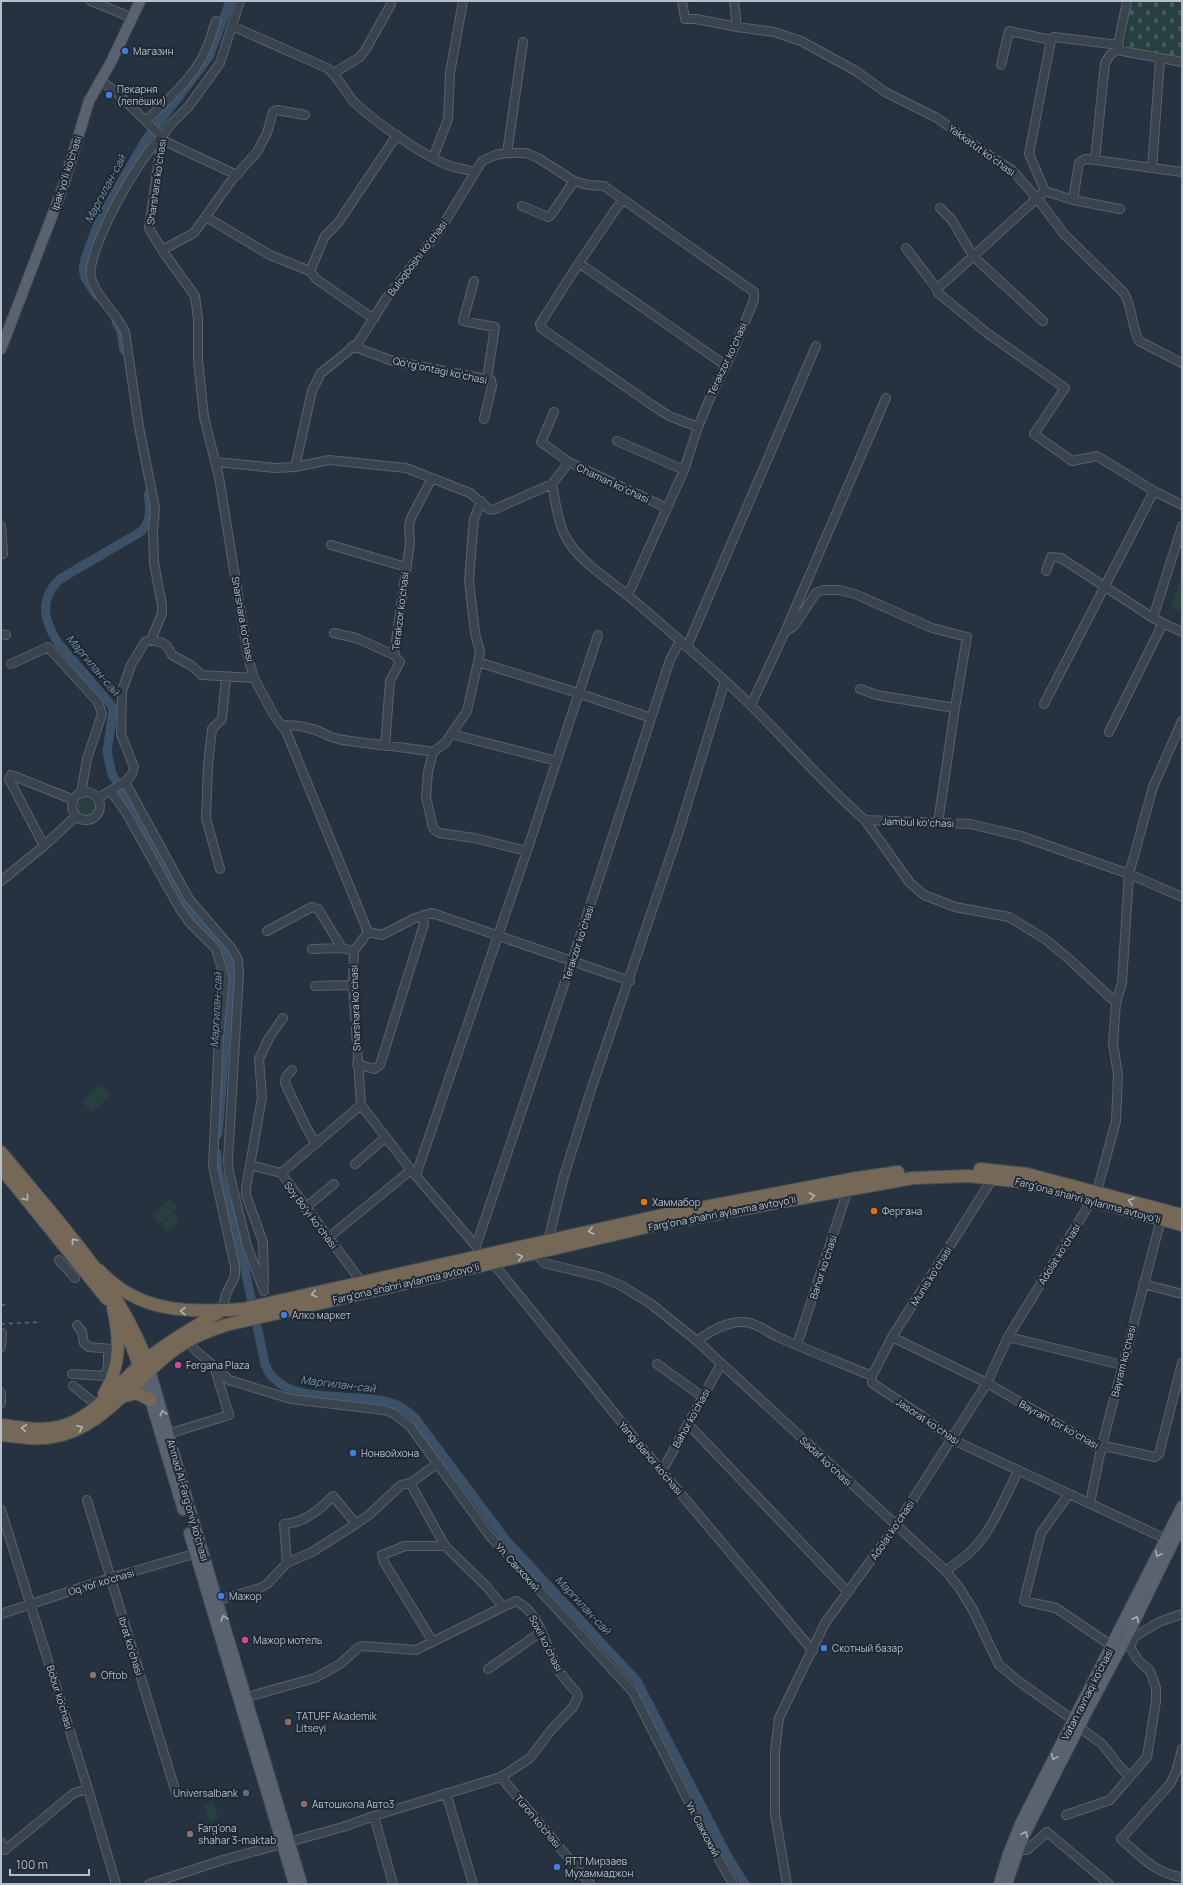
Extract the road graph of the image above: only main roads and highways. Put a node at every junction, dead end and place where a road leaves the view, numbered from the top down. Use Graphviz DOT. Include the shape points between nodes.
graph roads {
  1 [pos="140,1"];
  2 [pos="1,349"];
  3 [pos="1,1152"];
  4 [pos="1,1168"];
  5 [pos="1094,1195"];
  6 [pos="740,1205"];
  7 [pos="1182,1215"];
  8 [pos="1182,1225"];
  9 [pos="99,1270"];
  10 [pos="113,1308"];
  11 [pos="264,1310"];
  12 [pos="222,1311"];
  13 [pos="243,1315"];
  14 [pos="145,1368"];
  15 [pos="120,1397"];
  16 [pos="150,1400"];
  17 [pos="97,1404"];
  18 [pos="1,1425"];
  19 [pos="1,1435"];
  20 [pos="1182,1506"];
  21 [pos="1182,1525"];
  22 [pos="199,1553"];
  23 [pos="1084,1708"];
  24 [pos="1076,1723"];
  25 [pos="286,1843"];
  26 [pos="294,1884"];
  27 [pos="302,1884"];
  28 [pos="1006,1884"];
  1 -- 2 [label="main road, Ipak yo'li ko'chasi" via="89,101 62,190"];
  9 -- 3 [label="highway, Ahmad Al-Farg'oniy ko'chasi, one-way"];
  4 -- 10 [label="highway, Ahmad Al-Farg'oniy ko'chasi, one-way" via="94,1281"];
  6 -- 5 [label="highway, Farg‘ona shahri aylanma avtoyo‘li, one-way" via="928,1176 993,1178"];
  5 -- 6 [label="highway, Farg‘ona shahri aylanma avtoyo‘li" via="1011,1171 945,1168 851,1179"];
  7 -- 5 [label="highway, Farg‘ona shahri aylanma avtoyo‘li, one-way"];
  5 -- 8 [label="highway, Farg‘ona shahri aylanma avtoyo‘li"];
  11 -- 6 [label="highway, Farg‘ona shahri aylanma avtoyo‘li, one-way" via="536,1254"];
  6 -- 11 [label="highway, Farg‘ona shahri aylanma avtoyo‘li, one-way" via="658,1216 548,1241 477,1251"];
  12 -- 9 [label="highway, one-way" via="181,1311 152,1304 109,1282"];
  9 -- 14 [label="highway, Ahmad Al-Farg'oniy ko'chasi" via="129,1321"];
  10 -- 14 [label="highway, Ahmad Al-Farg'oniy ko'chasi"];
  10 -- 17 [label="highway" via="118,1332 113,1349 114,1376"];
  11 -- 13 [label="highway"];
  12 -- 13 [label="highway"];
  12 -- 14 [label="highway" via="169,1342"];
  13 -- 14 [label="highway" via="188,1341"];
  14 -- 15 [label="highway"];
  14 -- 16 [label="main road, Ahmad Al-Farg'oniy ko'chasi"];
  14 -- 17 [label="highway"];
  22 -- 14 [label="main road, Ahmad Al-Farg'oniy ko'chasi, one-way" via="168,1434"];
  15 -- 16 [label="highway" via="137,1393"];
  19 -- 15 [label="highway, one-way" via="31,1438 53,1437 66,1433 90,1423"];
  16 -- 22 [label="main road, Ahmad Al-Farg'oniy ko'chasi"];
  17 -- 18 [label="highway, one-way" via="77,1419 53,1428 32,1429"];
  20 -- 23 [label="main road, Vatan ravnaqi ko'chasi, one-way"];
  23 -- 21 [label="main road, Vatan ravnaqi ko'chasi, one-way" via="1131,1637"];
  22 -- 25 [label="main road, Ahmad Al-Farg'oniy ko'chasi"];
  25 -- 22 [label="main road, Ahmad Al-Farg'oniy ko'chasi, one-way" via="219,1600"];
  23 -- 24 [label="main road, Vatan ravnaqi ko'chasi"];
  28 -- 24 [label="main road, Vatan ravnaqi ko'chasi, one-way" via="1028,1826"];
  24 -- 28 [label="main road, Vatan ravnaqi ko'chasi, one-way" via="1014,1837"];
  25 -- 26 [label="main road, Ahmad Al-Farg'oniy ko'chasi"];
  25 -- 27 [label="main road, Ahmad Al-Farg'oniy ko'chasi"];
}
